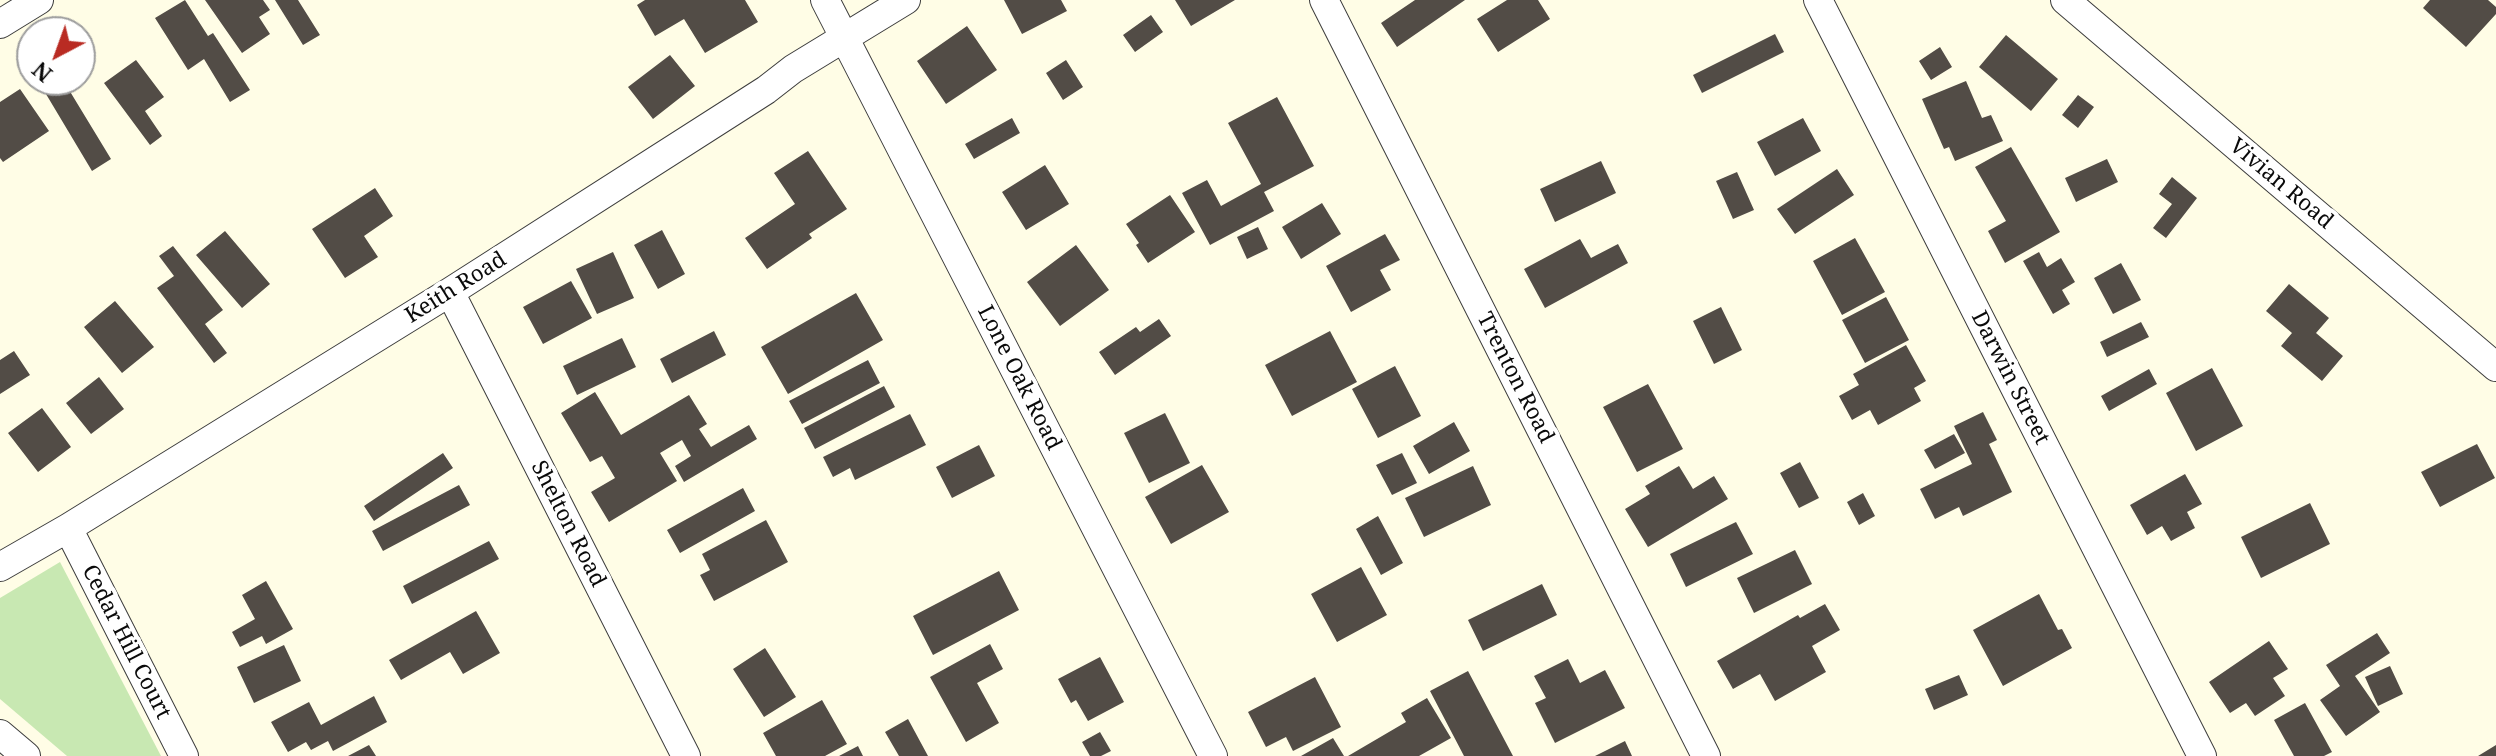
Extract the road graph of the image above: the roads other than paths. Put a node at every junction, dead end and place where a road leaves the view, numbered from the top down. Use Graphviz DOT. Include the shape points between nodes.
graph roads {
  1 [pos="39,0"];
  2 [pos="825,0"];
  3 [pos="906,0"];
  4 [pos="1324,0"];
  5 [pos="1818,0"];
  6 [pos="2065,0"];
  7 [pos="0,24"];
  8 [pos="844,38"];
  9 [pos="450,292"];
  10 [pos="2496,367"];
  11 [pos="68,528"];
  12 [pos="0,567"];
  13 [pos="0,734"];
  14 [pos="26,756"];
  15 [pos="184,756"];
  16 [pos="686,756"];
  17 [pos="1213,756"];
  18 [pos="1706,756"];
  19 [pos="2202,756"];
  1 -- 7 [label="street"];
  2 -- 8 [label="street, Lone Oak Road"];
  3 -- 8 [label="street, Keith Road"];
  4 -- 18 [label="street, Trenton Road"];
  5 -- 19 [label="street, Darwin Street"];
  6 -- 10 [label="street, Vivian Road"];
  8 -- 9 [label="street, Keith Road"];
  8 -- 17 [label="street, Lone Oak Road"];
  9 -- 11 [label="street, Keith Road"];
  9 -- 16 [label="street, Shelton Road"];
  11 -- 12 [label="street, Keith Road"];
  11 -- 15 [label="street, Cedar Hill Court"];
  13 -- 14 [label="street"];
}
